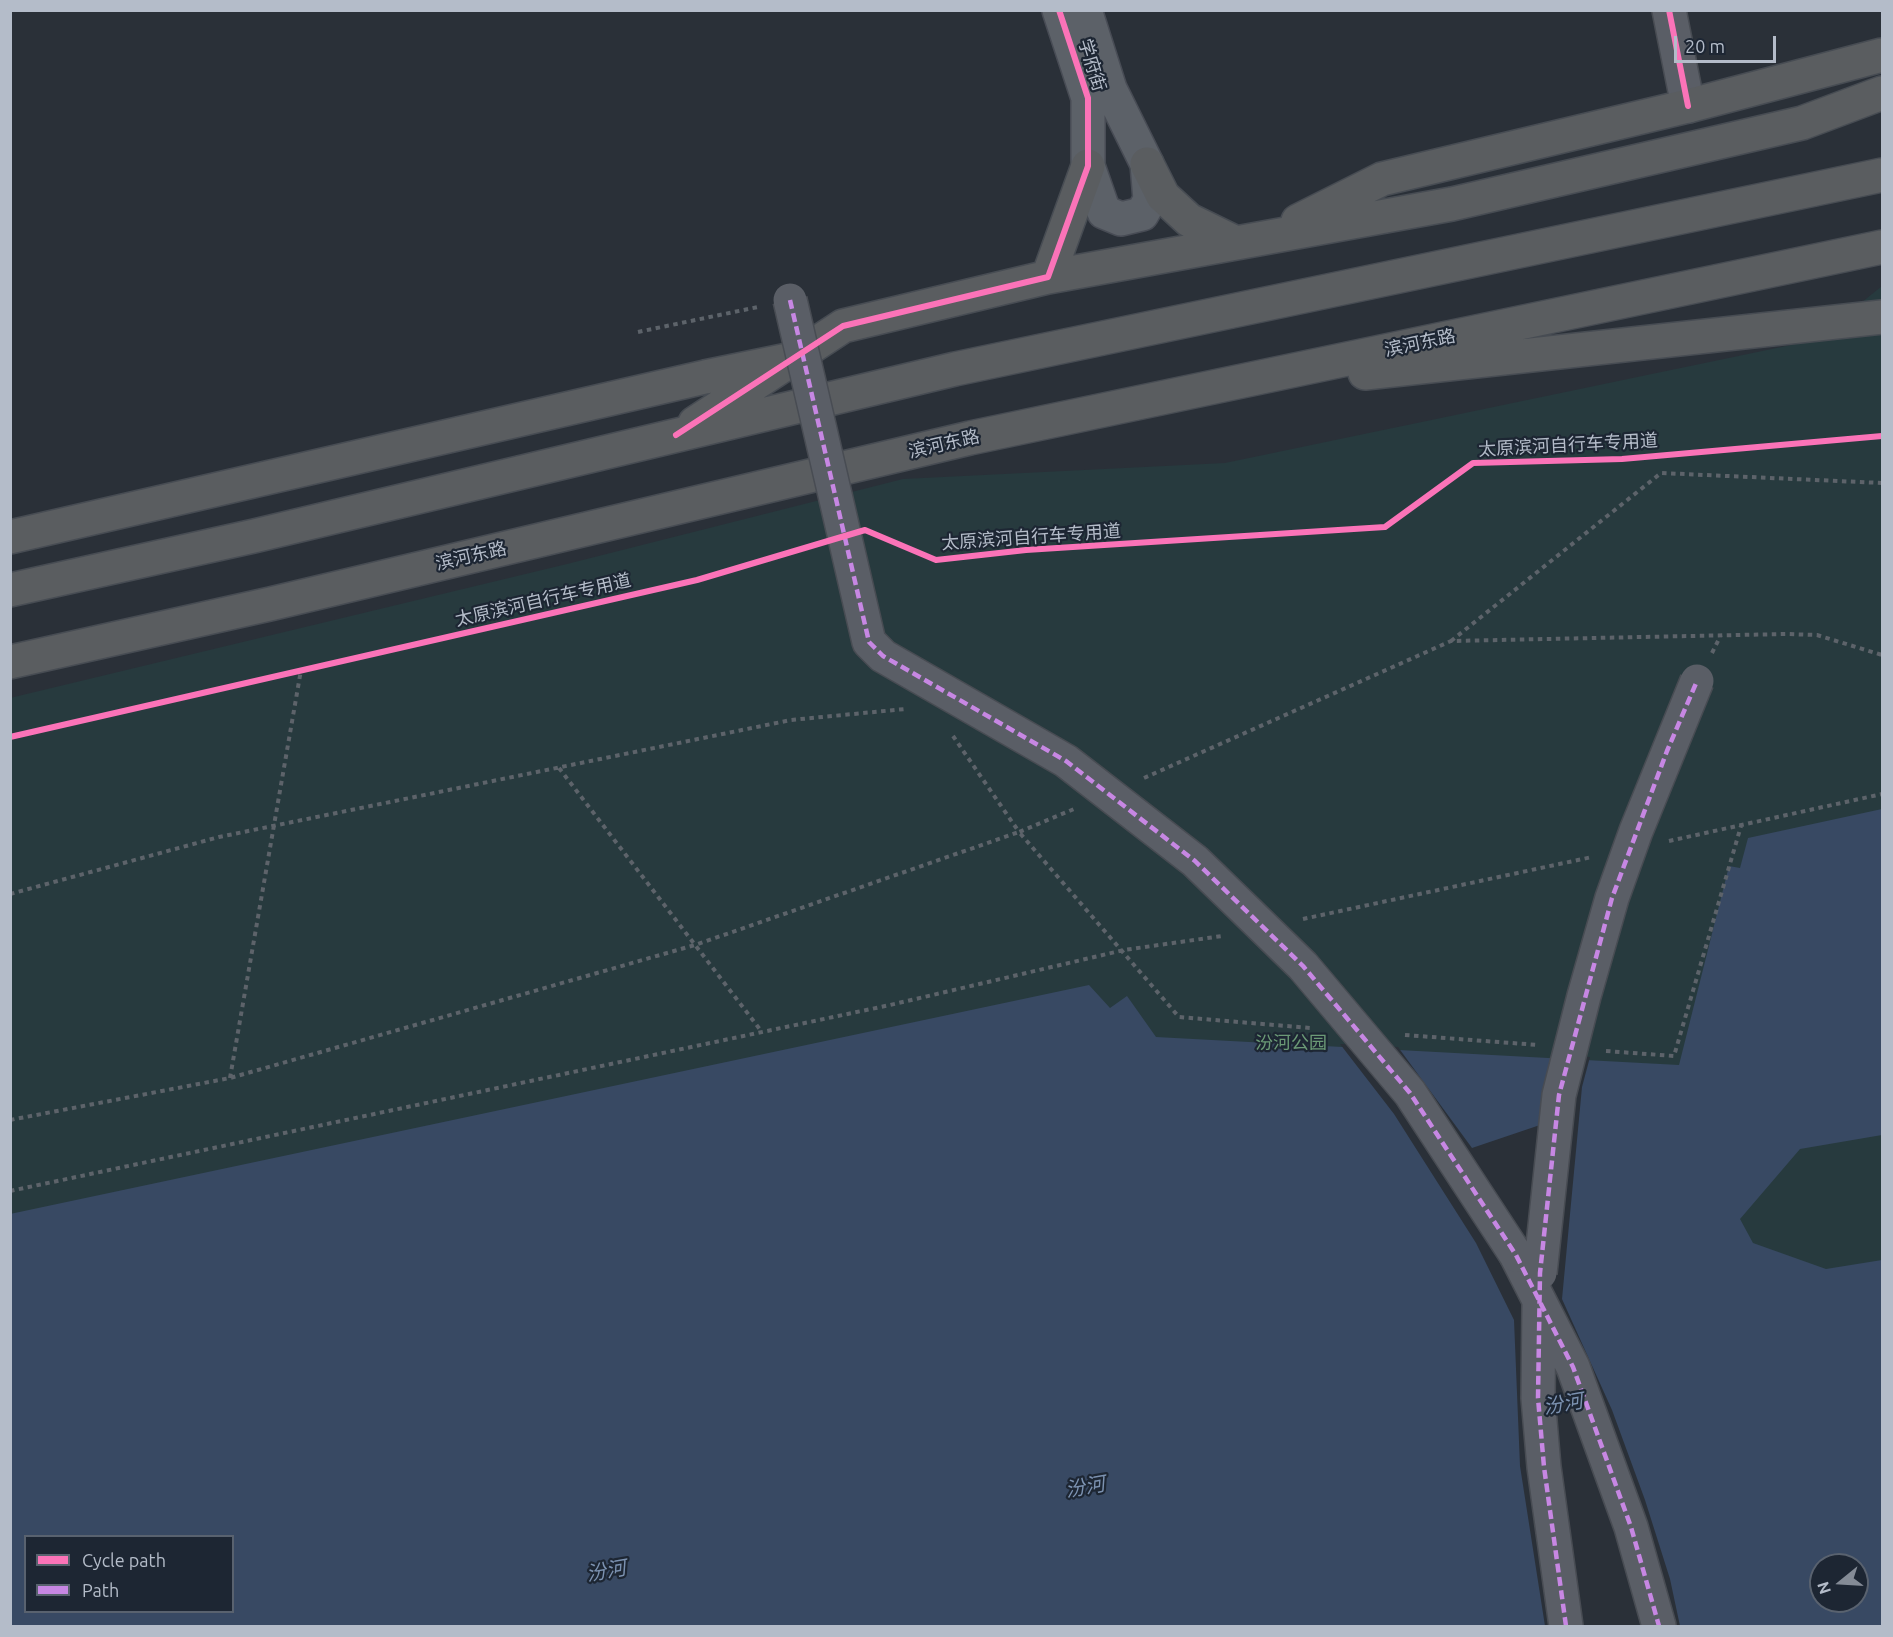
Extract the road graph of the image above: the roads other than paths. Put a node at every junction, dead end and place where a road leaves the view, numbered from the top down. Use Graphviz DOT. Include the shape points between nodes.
graph roads {
  1 [pos="1059,10"];
  2 [pos="1084,10"];
  3 [pos="1669,10"];
  4 [pos="1882,55"];
  5 [pos="1882,93"];
  6 [pos="1688,106"];
  7 [pos="1147,164"];
  8 [pos="1088,166"];
  9 [pos="1882,175"];
  10 [pos="1250,241"];
  11 [pos="1882,247"];
  12 [pos="1048,277"];
  13 [pos="790,300"];
  14 [pos="1882,317"];
  15 [pos="793,359"];
  16 [pos="1178,394"];
  17 [pos="676,435"];
  18 [pos="10,537"];
  19 [pos="10,590"];
  20 [pos="10,662"];
  21 [pos="1697,681"];
  22 [pos="1566,1626"];
  23 [pos="1659,1626"];
  1 -- 8 [label="main road, 学府街" via="1088,98"];
  2 -- 7 [label="main road" via="1110,88"];
  3 -- 6 [label="street"];
  4 -- 6 [label="highway"];
  5 -- 10 [label="highway" via="1802,123 1452,204"];
  6 -- 10 [label="highway" via="1382,178"];
  7 -- 8 [label="main road, 学府街" via="1150,200 1142,214 1121,219 1104,212"];
  7 -- 10 [label="highway" via="1163,196 1189,220"];
  8 -- 12 [label="highway"];
  9 -- 17 [label="highway" via="955,369"];
  10 -- 12 [label="highway"];
  11 -- 16 [label="highway, 滨河东路"];
  12 -- 15 [label="highway" via="843,326"];
  13 -- 23 [label="street, bridge" via="869,642 883,656 1066,761 1195,861 1303,966 1410,1093 1516,1255 1573,1367 1631,1527"];
  14 -- 16 [label="highway"];
  15 -- 17 [label="highway"];
  15 -- 18 [label="highway"];
  16 -- 20 [label="highway, 滨河东路" via="970,438"];
  17 -- 19 [label="highway"];
  21 -- 22 [label="street, bridge" via="1612,898 1559,1095 1540,1273 1538,1398"];
}
